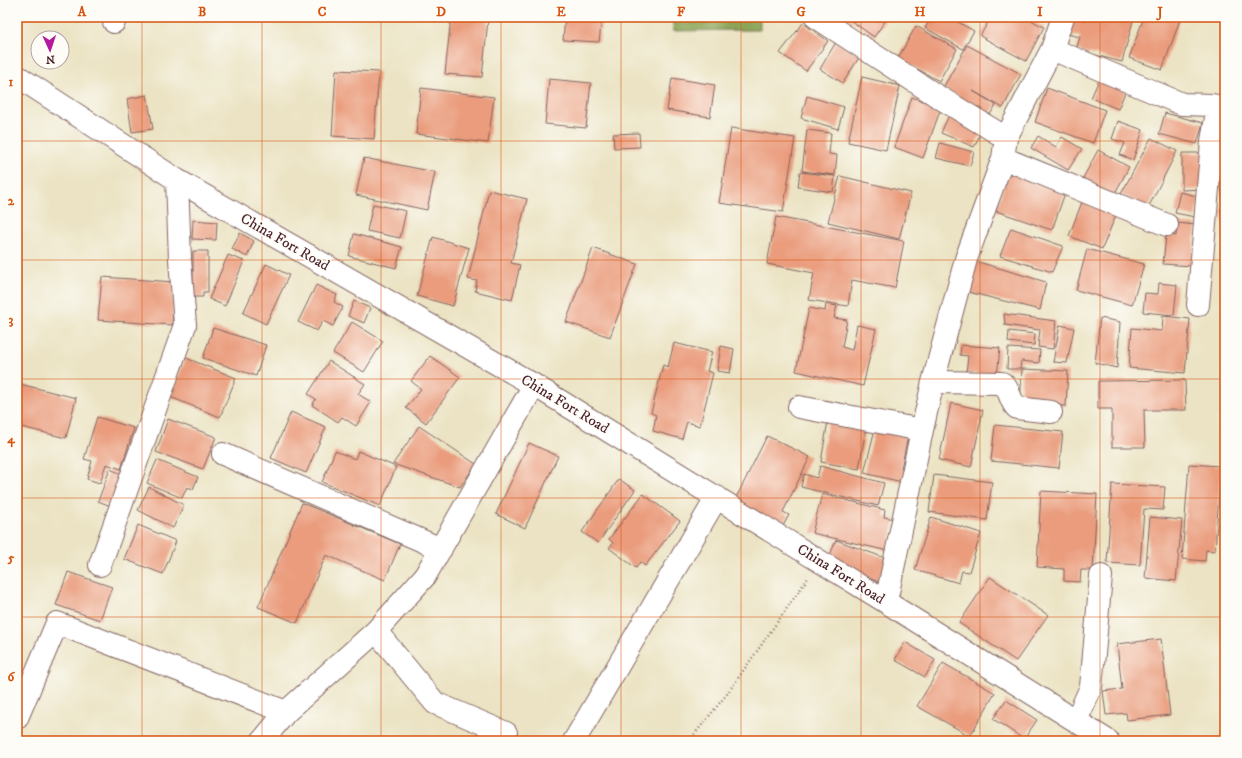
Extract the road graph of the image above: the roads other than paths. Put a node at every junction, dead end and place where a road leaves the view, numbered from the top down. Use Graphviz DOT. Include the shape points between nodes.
graph roads {
  1 [pos="816,17"];
  2 [pos="1063,17"];
  3 [pos="1052,50"];
  4 [pos="17,76"];
  5 [pos="1221,107"];
  6 [pos="1004,148"];
  7 [pos="178,180"];
  8 [pos="1167,225"];
  9 [pos="1198,305"];
  10 [pos="933,382"];
  11 [pos="534,385"];
  12 [pos="799,407"];
  13 [pos="1051,412"];
  14 [pos="922,430"];
  15 [pos="223,454"];
  16 [pos="717,498"];
  17 [pos="441,549"];
  18 [pos="100,565"];
  19 [pos="1101,576"];
  20 [pos="886,602"];
  21 [pos="376,632"];
  22 [pos="286,712"];
  23 [pos="17,718"];
  24 [pos="1076,721"];
  25 [pos="262,741"];
  26 [pos="500,741"];
  27 [pos="574,741"];
  28 [pos="1108,741"];
  1 -- 6 [label="street" via="934,94"];
  2 -- 3 [label="street"];
  3 -- 5 [label="street" via="1182,104"];
  3 -- 6 [label="street"];
  4 -- 7 [label="street, China Fort Road"];
  5 -- 9 [label="street" via="1212,141"];
  6 -- 8 [label="street"];
  6 -- 10 [label="street" via="966,259"];
  7 -- 11 [label="street, China Fort Road"];
  7 -- 18 [label="street" via="185,325"];
  10 -- 13 [label="street" via="1002,383 1007,387 1013,405 1017,408"];
  10 -- 14 [label="street"];
  11 -- 16 [label="street, China Fort Road"];
  11 -- 17 [label="street"];
  12 -- 14 [label="street"];
  14 -- 20 [label="street"];
  15 -- 17 [label="street"];
  16 -- 20 [label="street, China Fort Road"];
  16 -- 27 [label="street"];
  17 -- 21 [label="street" via="425,576"];
  19 -- 24 [label="street" via="1091,687"];
  20 -- 24 [label="street, China Fort Road"];
  21 -- 22 [label="street"];
  21 -- 26 [label="street" via="435,703 506,733"];
  22 -- 23 [label="street" via="57,623"];
  22 -- 25 [label="street"];
  24 -- 28 [label="street, China Fort Road"];
}
